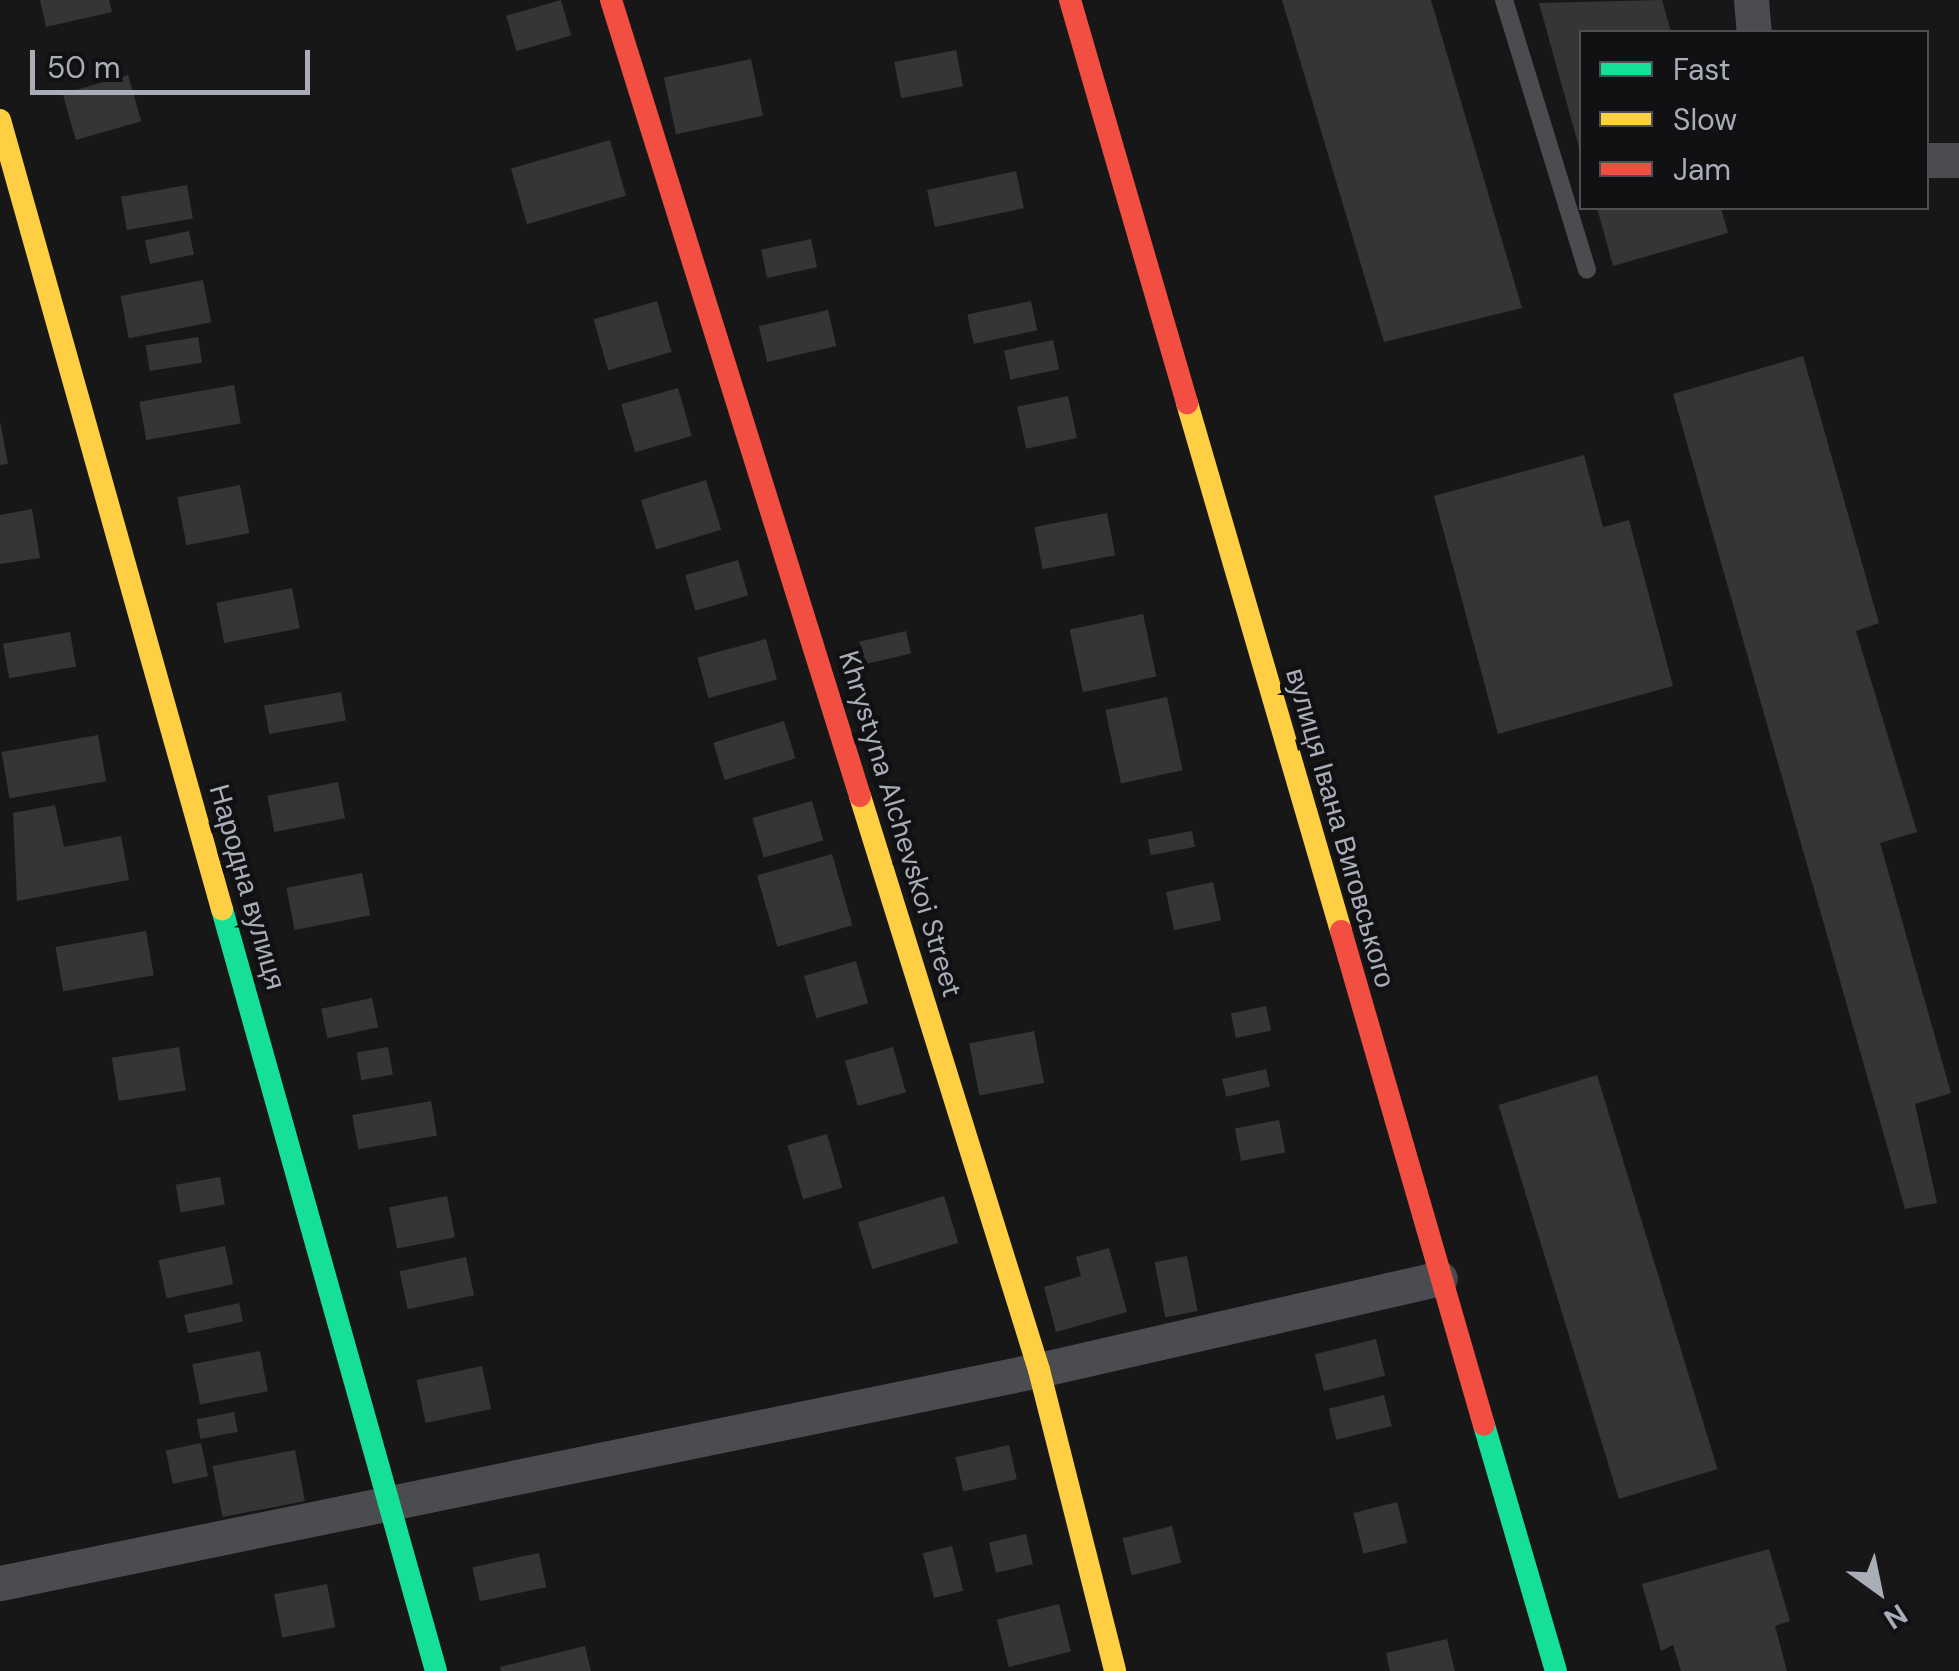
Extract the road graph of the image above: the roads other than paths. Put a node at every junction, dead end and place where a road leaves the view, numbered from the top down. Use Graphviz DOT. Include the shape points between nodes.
graph roads {
  1 [pos="611,0"];
  2 [pos="1070,0"];
  3 [pos="1504,0"];
  4 [pos="1751,0"];
  5 [pos="1754,30"];
  6 [pos="0,120"];
  7 [pos="1929,160"];
  8 [pos="1959,160"];
  9 [pos="1587,269"];
  10 [pos="1440,1278"];
  11 [pos="1039,1370"];
  12 [pos="390,1508"];
  13 [pos="0,1583"];
  14 [pos="436,1671"];
  15 [pos="1116,1671"];
  16 [pos="1556,1671"];
  1 -- 11 [label="street, Khrystyna Alchevskoi Street"];
  2 -- 10 [label="street, вулиця Івана Виговського"];
  3 -- 9 [label="lane"];
  4 -- 5 [label="street"];
  6 -- 12 [label="street, Народна вулиця"];
  7 -- 8 [label="street"];
  10 -- 11 [label="street"];
  10 -- 16 [label="street, вулиця Івана Виговського"];
  11 -- 12 [label="street"];
  11 -- 15 [label="street, Khrystyna Alchevskoi Street"];
  12 -- 13 [label="street"];
  12 -- 14 [label="street, Народна вулиця"];
}
